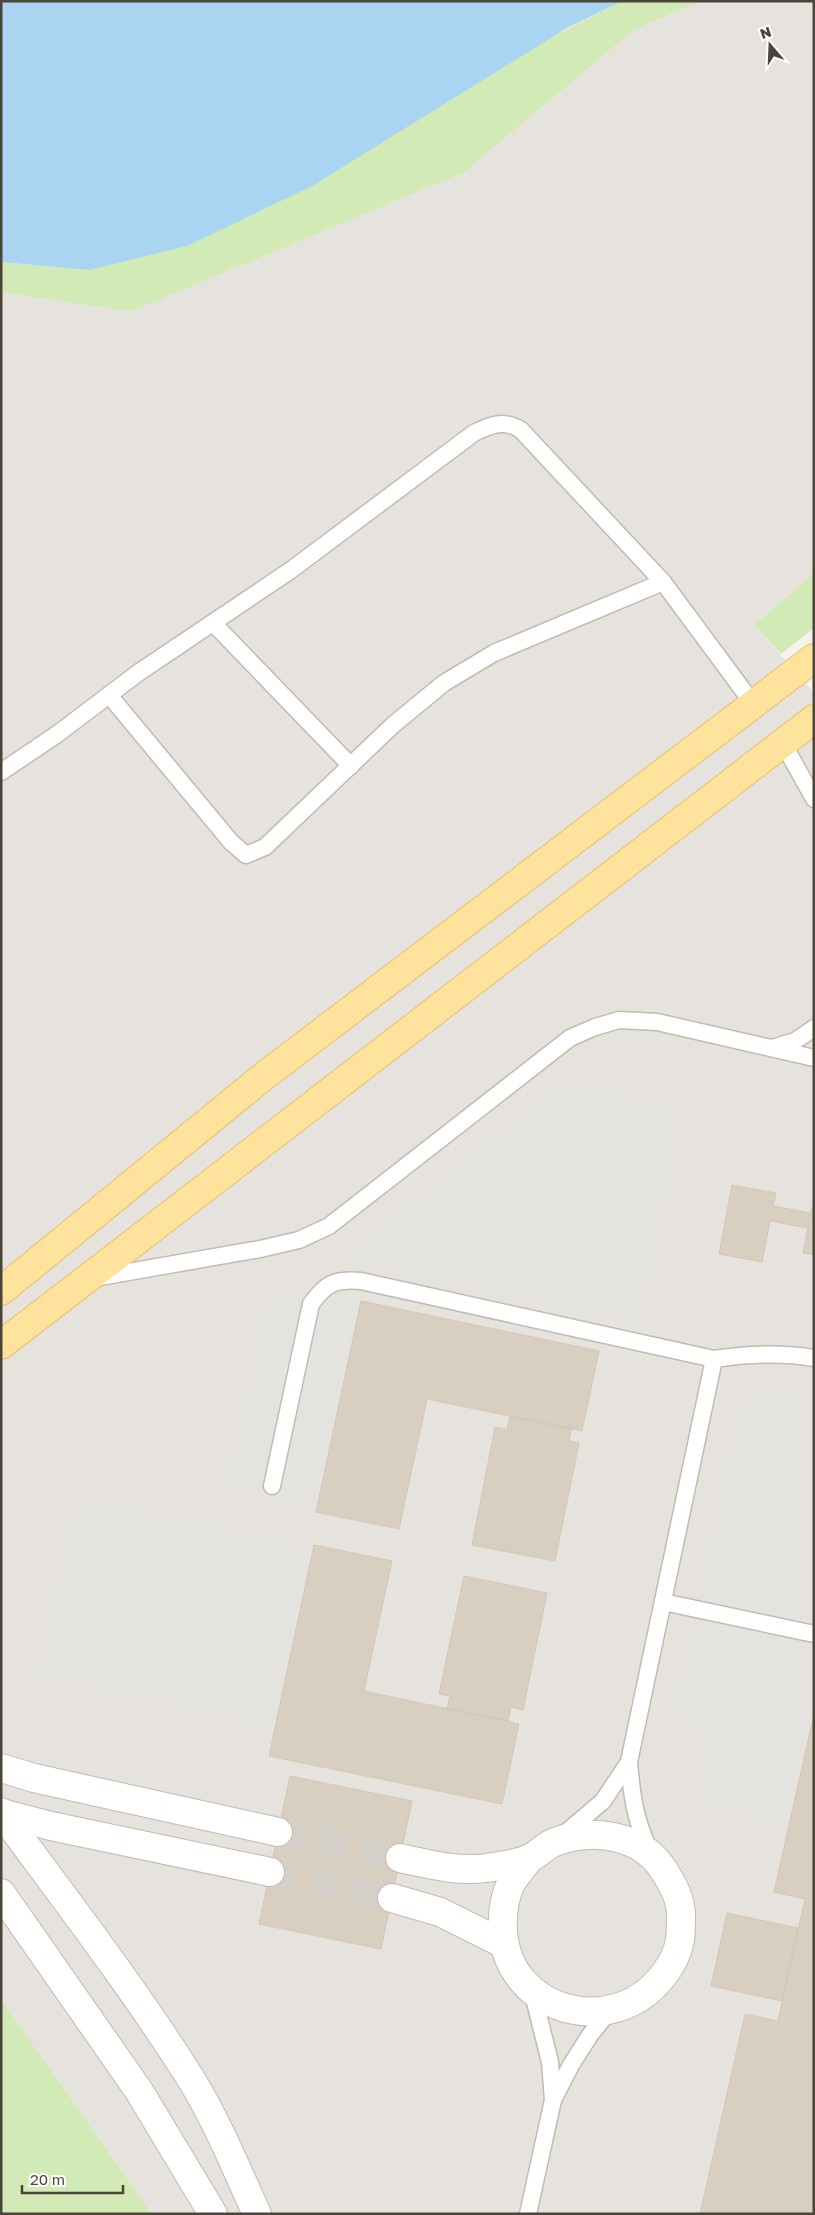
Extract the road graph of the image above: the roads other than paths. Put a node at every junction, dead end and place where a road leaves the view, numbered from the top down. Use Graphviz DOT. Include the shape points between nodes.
graph roads {
  1 [pos="663,582"];
  2 [pos="213,623"];
  3 [pos="814,658"];
  4 [pos="109,695"];
  5 [pos="754,705"];
  6 [pos="814,719"];
  7 [pos="783,743"];
  8 [pos="351,766"];
  9 [pos="1,772"];
  10 [pos="814,798"];
  11 [pos="814,1028"];
  12 [pos="772,1048"];
  13 [pos="814,1058"];
  14 [pos="86,1280"];
  15 [pos="1,1291"];
  16 [pos="1,1346"];
  17 [pos="814,1358"];
  18 [pos="714,1359"];
  19 [pos="272,1486"];
  20 [pos="663,1602"];
  21 [pos="814,1634"];
  22 [pos="629,1762"];
  23 [pos="1,1768"];
  24 [pos="2,1813"];
  25 [pos="278,1832"];
  26 [pos="553,1842"];
  27 [pos="400,1858"];
  28 [pos="652,1858"];
  29 [pos="529,1859"];
  30 [pos="270,1872"];
  31 [pos="1,1893"];
  32 [pos="392,1898"];
  33 [pos="504,1944"];
  34 [pos="532,1990"];
  35 [pos="611,2009"];
  36 [pos="553,2100"];
  37 [pos="213,2214"];
  38 [pos="257,2214"];
  39 [pos="528,2214"];
  1 -- 2 [label="lane" via="521,430 512,424 501,423 474,433 291,570"];
  1 -- 5 [label="lane"];
  1 -- 8 [label="lane" via="494,653 444,683 393,725"];
  2 -- 4 [label="lane"];
  2 -- 8 [label="lane"];
  3 -- 5 [label="main road"];
  4 -- 8 [label="lane" via="231,842 246,855 265,847"];
  4 -- 9 [label="lane"];
  5 -- 15 [label="main road" via="264,1076"];
  6 -- 7 [label="main road"];
  7 -- 10 [label="lane"];
  7 -- 14 [label="main road"];
  11 -- 12 [label="lane" via="795,1041"];
  12 -- 13 [label="lane"];
  12 -- 14 [label="lane" via="657,1022 619,1020 595,1027 570,1038 329,1226 299,1240 260,1249"];
  14 -- 16 [label="main road"];
  17 -- 18 [label="lane" via="755,1353"];
  18 -- 19 [label="lane" via="370,1283 342,1280 322,1288 311,1304"];
  18 -- 20 [label="lane"];
  20 -- 21 [label="lane"];
  20 -- 22 [label="lane"];
  22 -- 26 [label="lane" via="603,1801"];
  22 -- 28 [label="lane" via="638,1828"];
  23 -- 25 [label="street"];
  24 -- 30 [label="street"];
  24 -- 38 [label="street" via="187,2072 219,2131"];
  26 -- 28 [label="street" via="580,1834 608,1835 635,1845"];
  26 -- 29 [label="street"];
  27 -- 29 [label="street" via="450,1868 484,1868"];
  28 -- 35 [label="street" via="674,1885 681,1913 680,1941 670,1968 652,1990 625,2006"];
  29 -- 33 [label="street" via="511,1883 502,1913"];
  31 -- 37 [label="street" via="139,2091"];
  32 -- 33 [label="street" via="440,1912"];
  33 -- 34 [label="street" via="516,1972"];
  34 -- 35 [label="street" via="565,2009 595,2013"];
  34 -- 36 [label="lane" via="550,2062"];
  35 -- 36 [label="lane" via="571,2064"];
  36 -- 39 [label="lane"];
}
